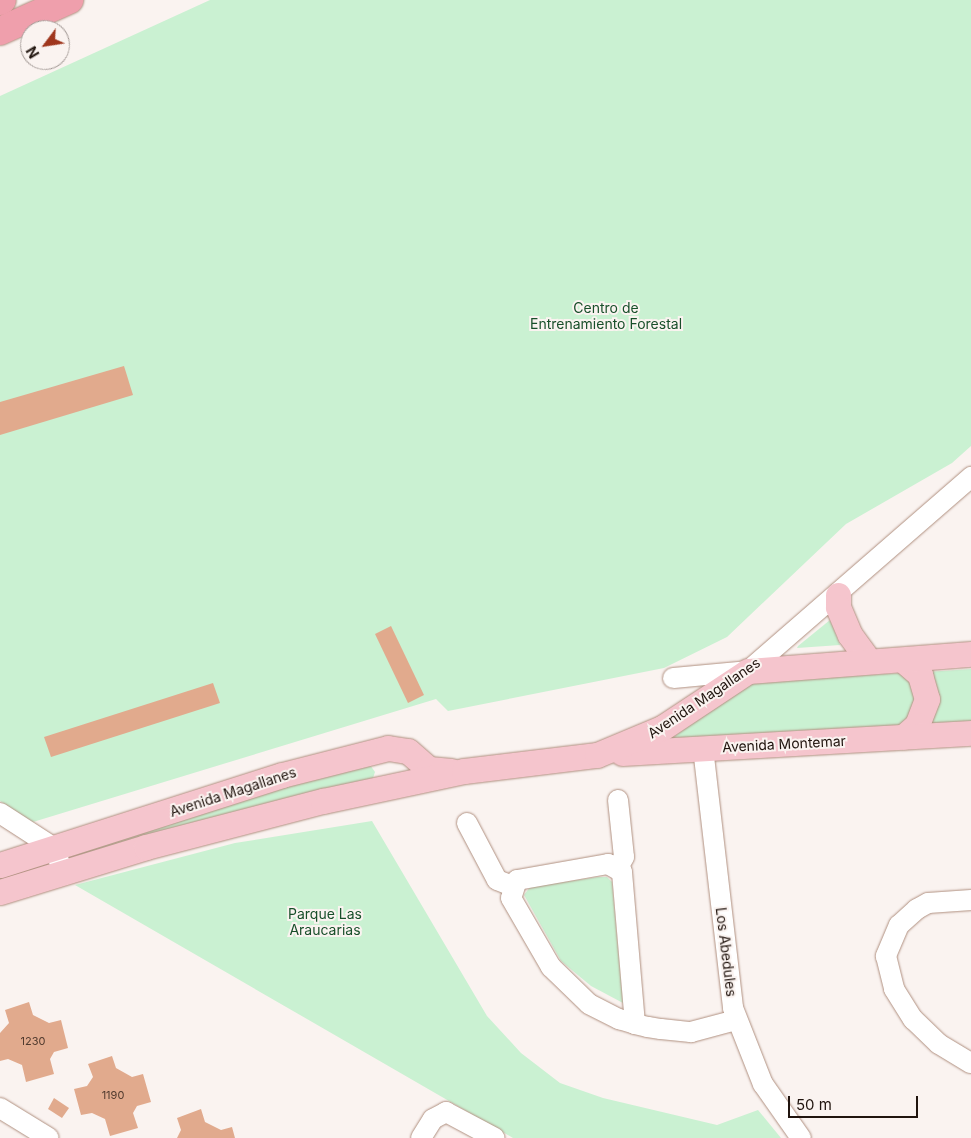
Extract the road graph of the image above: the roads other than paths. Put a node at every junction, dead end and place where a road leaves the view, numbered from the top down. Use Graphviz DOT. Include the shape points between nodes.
graph roads {
  1 [pos="69,0"];
  2 [pos="0,31"];
  3 [pos="971,477"];
  4 [pos="838,595"];
  5 [pos="971,654"];
  6 [pos="903,660"];
  7 [pos="870,661"];
  8 [pos="748,671"];
  9 [pos="673,678"];
  10 [pos="971,733"];
  11 [pos="903,737"];
  12 [pos="703,748"];
  13 [pos="376,751"];
  14 [pos="597,755"];
  15 [pos="464,771"];
  16 [pos="367,792"];
  17 [pos="618,800"];
  18 [pos="0,813"];
  19 [pos="467,823"];
  20 [pos="54,848"];
  21 [pos="0,866"];
  22 [pos="618,868"];
  23 [pos="63,872"];
  24 [pos="513,886"];
  25 [pos="0,892"];
  26 [pos="971,900"];
  27 [pos="735,1014"];
  28 [pos="636,1024"];
  29 [pos="971,1063"];
  30 [pos="0,1108"];
  31 [pos="49,1138"];
  32 [pos="421,1138"];
  33 [pos="495,1138"];
  34 [pos="801,1138"];
  1 -- 2 [label="highway"];
  3 -- 4 [label="street, Avenida Magallanes"];
  4 -- 7 [label="main road" via="838,607 850,635"];
  4 -- 8 [label="street, Avenida Magallanes"];
  5 -- 6 [label="main road"];
  6 -- 7 [label="main road"];
  6 -- 11 [label="main road" via="920,675 927,698 917,725"];
  7 -- 8 [label="main road"];
  8 -- 9 [label="street"];
  8 -- 14 [label="main road, Avenida Magallanes" via="662,728"];
  10 -- 11 [label="main road, Avenida Montemar"];
  11 -- 12 [label="main road, Avenida Montemar"];
  12 -- 14 [label="main road, Avenida Montemar"];
  12 -- 27 [label="street, Los Abedules"];
  13 -- 15 [label="main road, Avenida Magallanes" via="401,748 429,769"];
  13 -- 16 [label="main road" via="386,770 384,779"];
  13 -- 20 [label="main road, Avenida Magallanes" via="282,775"];
  14 -- 15 [label="main road, Avenida Magallanes"];
  15 -- 16 [label="main road, Avenida Magallanes"];
  16 -- 23 [label="main road, Avenida Magallanes" via="265,814"];
  17 -- 22 [label="street" via="624,857"];
  18 -- 20 [label="street"];
  19 -- 24 [label="street" via="497,880"];
  20 -- 21 [label="main road, Avenida Magallanes"];
  20 -- 23 [label="street"];
  22 -- 24 [label="street" via="608,864 523,877"];
  22 -- 28 [label="street" via="624,876"];
  23 -- 25 [label="main road, Avenida Magallanes"];
  24 -- 28 [label="street" via="511,898 550,968 563,982 604,1012"];
  26 -- 29 [label="street" via="928,903 917,908 899,925 886,956 894,989 913,1019 939,1044"];
  27 -- 28 [label="street" via="688,1021 680,1029"];
  27 -- 34 [label="street, Los Abedules" via="763,1084"];
  30 -- 31 [label="street"];
  32 -- 33 [label="street" via="440,1113 452,1113"];
}
